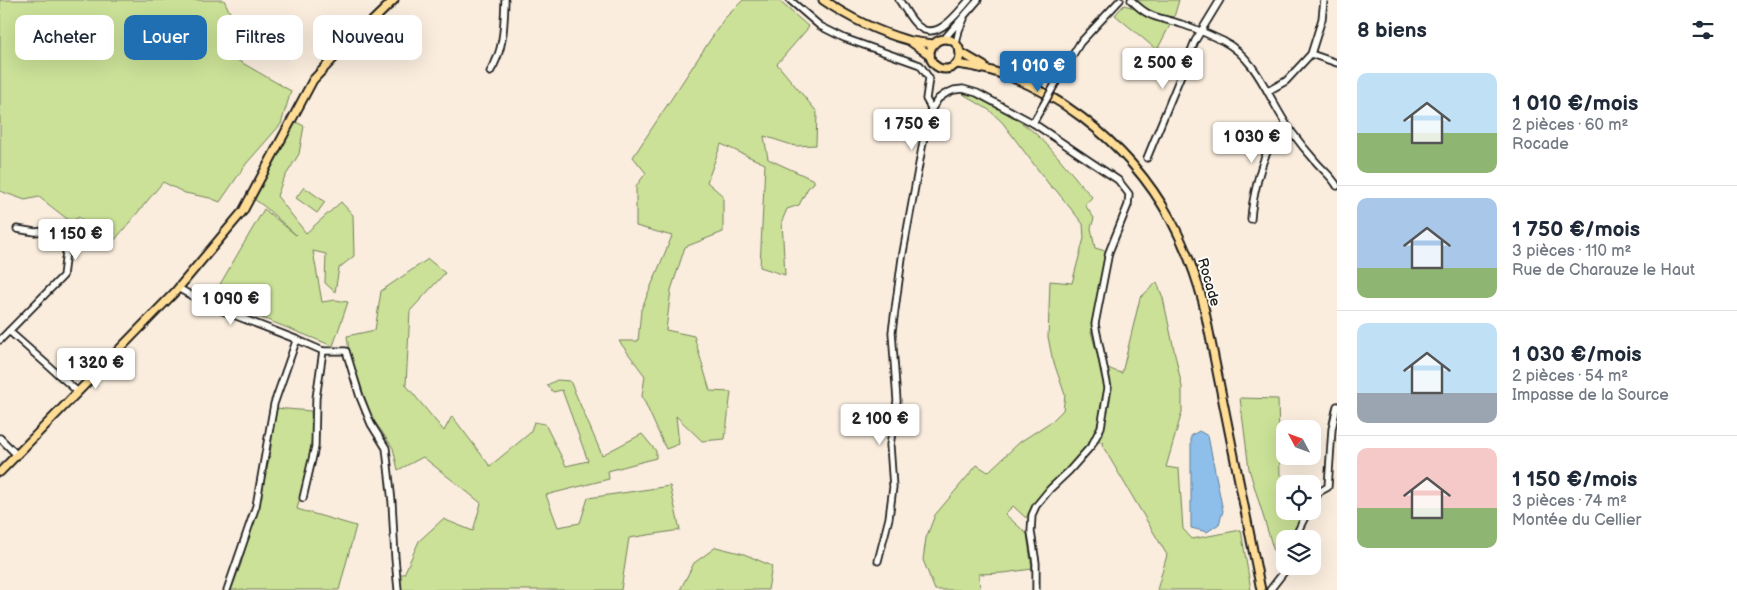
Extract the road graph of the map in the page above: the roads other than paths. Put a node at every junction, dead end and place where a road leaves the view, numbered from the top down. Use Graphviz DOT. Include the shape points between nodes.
graph roads {
  1 [pos="394,0"];
  2 [pos="505,0"];
  3 [pos="790,0"];
  4 [pos="823,0"];
  5 [pos="899,0"];
  6 [pos="969,0"];
  7 [pos="978,0"];
  8 [pos="1120,0"];
  9 [pos="1130,0"];
  10 [pos="1220,0"];
  11 [pos="1324,0"];
  12 [pos="965,15"];
  13 [pos="1200,32"];
  14 [pos="944,39"];
  15 [pos="908,40"];
  16 [pos="934,44"];
  17 [pos="956,44"];
  18 [pos="960,52"];
  19 [pos="1311,54"];
  20 [pos="930,55"];
  21 [pos="1337,63"];
  22 [pos="957,64"];
  23 [pos="991,70"];
  24 [pos="490,72"];
  25 [pos="1268,90"];
  26 [pos="931,108"];
  27 [pos="1033,123"];
  28 [pos="1290,130"];
  29 [pos="1147,158"];
  30 [pos="1336,182"];
  31 [pos="1251,220"];
  32 [pos="17,229"];
  33 [pos="176,290"];
  34 [pos="9,331"];
  35 [pos="0,340"];
  36 [pos="298,340"];
  37 [pos="323,351"];
  38 [pos="78,392"];
  39 [pos="1337,406"];
  40 [pos="0,438"];
  41 [pos="16,454"];
  42 [pos="0,472"];
  43 [pos="1321,491"];
  44 [pos="303,498"];
  45 [pos="878,561"];
  46 [pos="1282,575"];
  47 [pos="227,590"];
  48 [pos="398,590"];
  49 [pos="1036,590"];
  50 [pos="1262,590"];
  51 [pos="1270,590"];
  1 -- 33 [label="main road" via="313,80 242,211"];
  2 -- 24 [label="street" via="502,46"];
  3 -- 26 [label="street" via="820,26 920,65 929,78 926,99"];
  4 -- 15 [label="main road" via="868,25"];
  5 -- 6 [label="street" via="916,25 928,30 945,26"];
  7 -- 12 [label="street"];
  8 -- 27 [label="street, bridge" via="1080,43"];
  9 -- 13 [label="street" via="1152,17 1180,23"];
  10 -- 13 [label="street"];
  11 -- 19 [label="street" via="1322,19"];
  12 -- 14 [label="street"];
  12 -- 17 [label="street"];
  13 -- 25 [label="street" via="1240,53"];
  13 -- 29 [label="street"];
  14 -- 16 [label="main road"];
  14 -- 17 [label="main road"];
  15 -- 16 [label="main road"];
  15 -- 20 [label="main road"];
  16 -- 20 [label="main road"];
  17 -- 18 [label="main road"];
  18 -- 22 [label="main road"];
  18 -- 23 [label="main road, Rocade"];
  19 -- 21 [label="street"];
  19 -- 25 [label="street" via="1286,82"];
  20 -- 22 [label="main road" via="940,69 950,69"];
  22 -- 23 [label="main road, Rocade"];
  23 -- 50 [label="main road, Rocade" via="1060,102 1094,128 1138,172 1171,220 1189,257 1203,302"];
  25 -- 28 [label="street"];
  26 -- 27 [label="street" via="945,94 963,89 977,93"];
  26 -- 45 [label="street" via="902,258 892,332 897,401 890,445 893,487"];
  27 -- 49 [label="street" via="1118,180 1129,194 1128,205 1109,252 1095,324 1108,388 1100,432 1036,506 1032,515"];
  28 -- 30 [label="street"];
  28 -- 31 [label="street" via="1267,152"];
  32 -- 34 [label="street" via="35,232 69,228 63,276"];
  33 -- 36 [label="street"];
  33 -- 38 [label="main road"];
  34 -- 35 [label="street"];
  34 -- 38 [label="street"];
  36 -- 37 [label="street"];
  36 -- 47 [label="street" via="274,404 256,506"];
  37 -- 44 [label="street" via="316,398 315,447"];
  37 -- 48 [label="street" via="346,351 371,424 386,448"];
  38 -- 41 [label="main road"];
  39 -- 43 [label="street" via="1328,487"];
  40 -- 41 [label="street"];
  41 -- 42 [label="main road"];
  46 -- 51 [label="street"];
}
